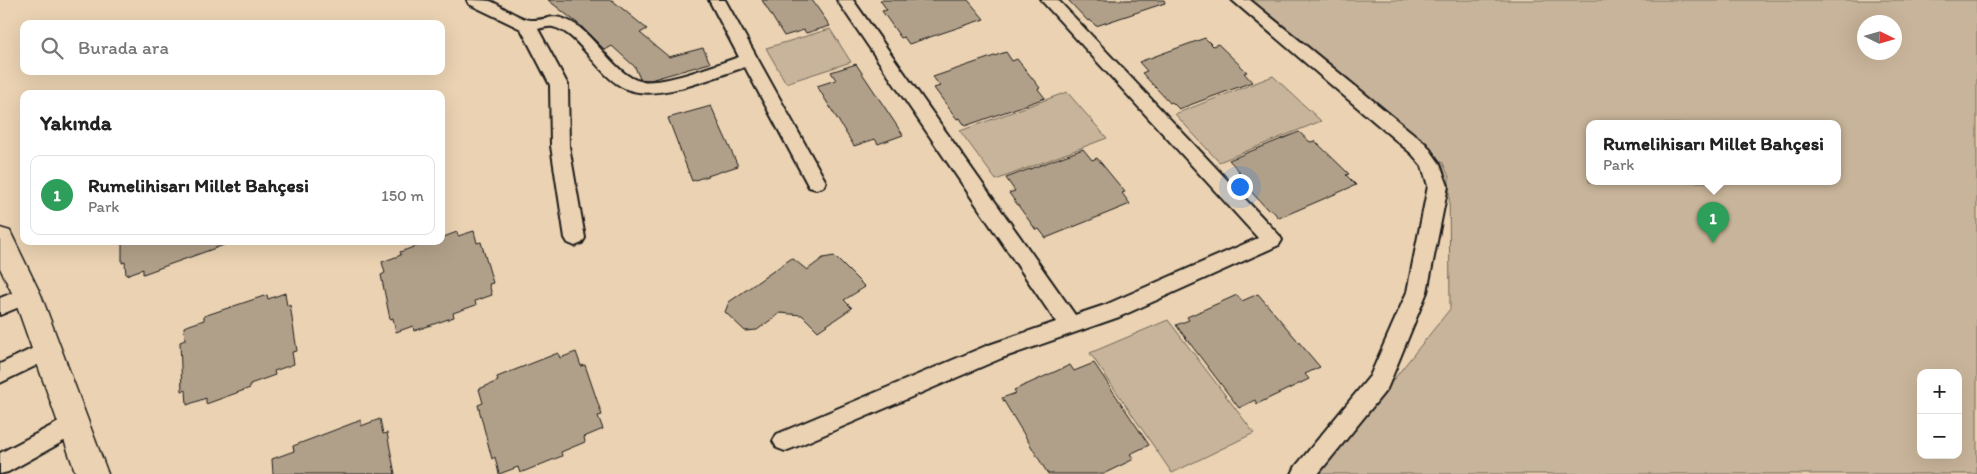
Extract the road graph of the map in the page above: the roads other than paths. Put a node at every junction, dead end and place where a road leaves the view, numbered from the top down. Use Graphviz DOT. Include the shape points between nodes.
graph roads {
  1 [pos="475,0"];
  2 [pos="718,0"];
  3 [pos="845,0"];
  4 [pos="1049,0"];
  5 [pos="1240,0"];
  6 [pos="528,26"];
  7 [pos="750,59"];
  8 [pos="816,182"];
  9 [pos="0,238"];
  10 [pos="575,238"];
  11 [pos="27,295"];
  12 [pos="0,307"];
  13 [pos="1070,325"];
  14 [pos="46,351"];
  15 [pos="0,374"];
  16 [pos="74,424"];
  17 [pos="785,441"];
  18 [pos="0,465"];
  19 [pos="92,474"];
  20 [pos="1304,474"];
  1 -- 6 [label="street"];
  2 -- 7 [label="street"];
  3 -- 13 [label="street"];
  4 -- 13 [label="street" via="1272,240 1112,311"];
  5 -- 20 [label="street" via="1419,149 1431,164 1438,186 1417,292 1379,382"];
  6 -- 7 [label="street" via="554,22 567,26 634,86 655,87"];
  6 -- 10 [label="street" via="559,85 560,146"];
  7 -- 8 [label="street"];
  9 -- 11 [label="main road"];
  11 -- 12 [label="street"];
  11 -- 14 [label="main road"];
  13 -- 17 [label="street" via="994,352"];
  14 -- 15 [label="street"];
  14 -- 16 [label="main road"];
  16 -- 18 [label="street"];
  16 -- 19 [label="main road"];
}
